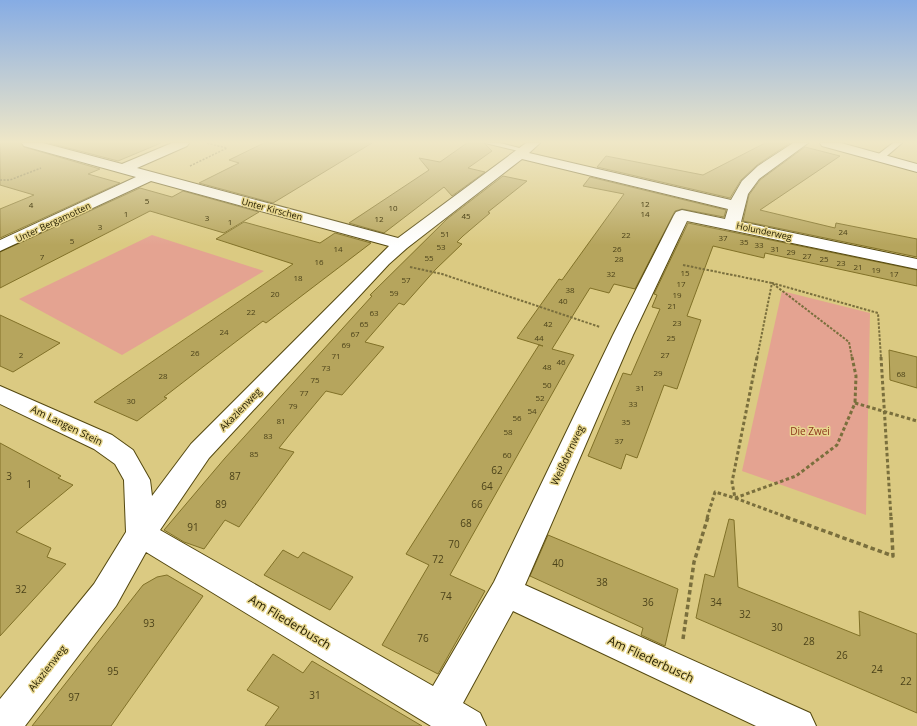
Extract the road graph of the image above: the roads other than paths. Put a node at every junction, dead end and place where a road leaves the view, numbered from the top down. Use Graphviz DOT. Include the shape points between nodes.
graph roads {
  1 [pos="151,177"];
  2 [pos="489,177"];
  3 [pos="621,177"];
  4 [pos="753,177"];
  5 [pos="155,178"];
  6 [pos="734,215"];
  7 [pos="401,244"];
  8 [pos="0,246"];
  9 [pos="917,264"];
  10 [pos="0,394"];
  11 [pos="141,534"];
  12 [pos="506,592"];
  13 [pos="439,710"];
  14 [pos="2,726"];
  15 [pos="467,726"];
  16 [pos="797,726"];
  1 -- 5 [label="street, Unter Kirschen"];
  2 -- 7 [label="street, Akazienweg"];
  3 -- 6 [label="street, Holunderweg" via="684,195"];
  4 -- 6 [label="street" via="740,193"];
  5 -- 7 [label="street, Unter Kirschen"];
  5 -- 8 [label="street, Unter Bergamotten"];
  6 -- 9 [label="street, Holunderweg"];
  6 -- 12 [label="street, Weißdornweg" via="682,214 623,335"];
  7 -- 11 [label="street, Akazienweg" via="382,260 200,451"];
  10 -- 11 [label="street, Am Langen Stein" via="103,442 124,456 137,480"];
  11 -- 13 [label="street, Am Fliederbusch"];
  11 -- 14 [label="street, Akazienweg" via="105,595"];
  12 -- 13 [label="street, Weißdornweg"];
  12 -- 16 [label="street, Am Fliederbusch"];
  13 -- 15 [label="street"];
}
